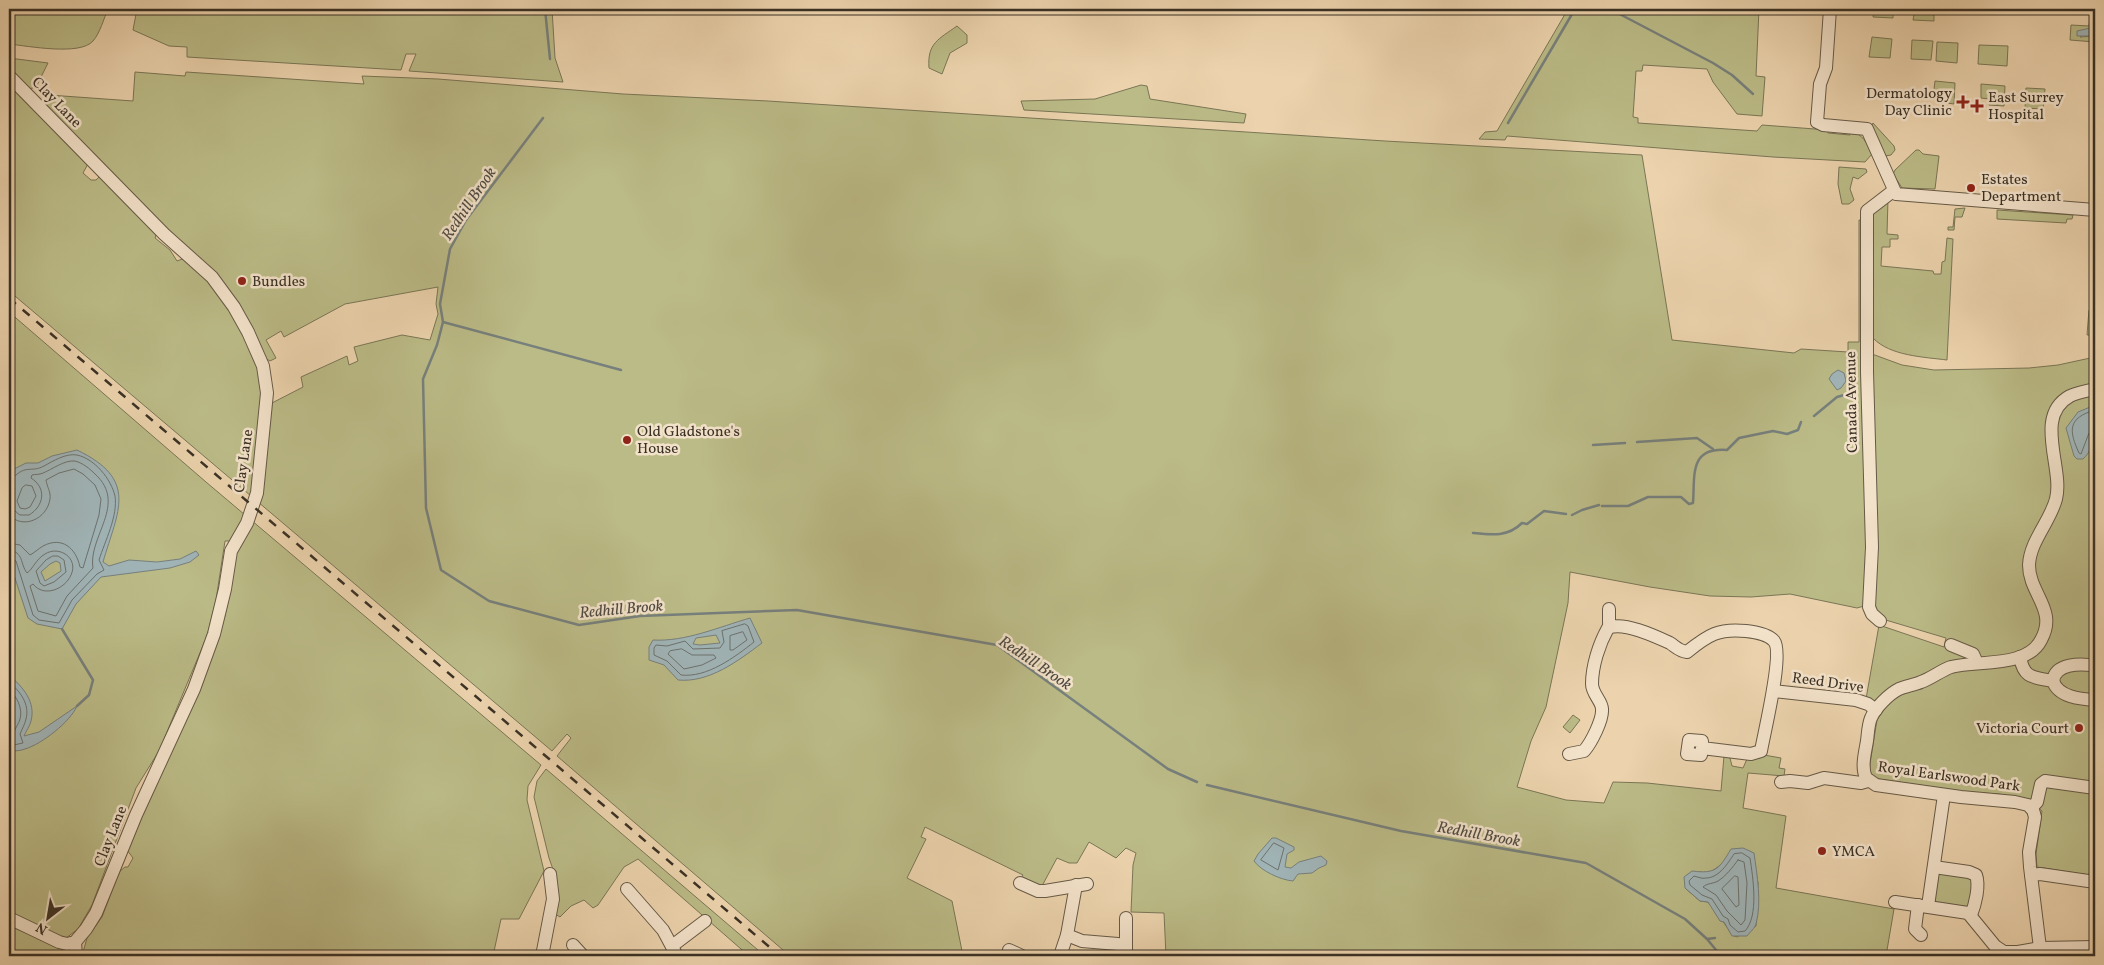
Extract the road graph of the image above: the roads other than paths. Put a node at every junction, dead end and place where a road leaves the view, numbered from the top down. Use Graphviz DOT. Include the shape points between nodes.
graph roads {
  1 [pos="1830,9"];
  2 [pos="9,76"];
  3 [pos="1893,192"];
  4 [pos="2095,210"];
  5 [pos="2095,389"];
  6 [pos="1608,609"];
  7 [pos="1880,621"];
  8 [pos="1612,626"];
  9 [pos="1951,645"];
  10 [pos="2020,657"];
  11 [pos="1977,663"];
  12 [pos="2095,666"];
  13 [pos="2052,681"];
  14 [pos="1773,691"];
  15 [pos="2095,700"];
  16 [pos="1876,710"];
  17 [pos="1702,748"];
  18 [pos="1569,754"];
  19 [pos="1868,781"];
  20 [pos="1781,782"];
  21 [pos="2095,788"];
  22 [pos="1944,795"];
  23 [pos="2031,808"];
  24 [pos="1934,867"];
  25 [pos="550,874"];
  26 [pos="2031,875"];
  27 [pos="2095,882"];
  28 [pos="1020,883"];
  29 [pos="627,889"];
  30 [pos="1895,902"];
  31 [pos="1923,906"];
  32 [pos="1971,915"];
  33 [pos="9,918"];
  34 [pos="1126,918"];
  35 [pos="705,922"];
  36 [pos="1067,935"];
  37 [pos="1921,935"];
  38 [pos="75,942"];
  39 [pos="573,946"];
  40 [pos="2095,947"];
  41 [pos="1009,950"];
  42 [pos="674,951"];
  43 [pos="1126,952"];
  44 [pos="2040,952"];
  45 [pos="76,956"];
  46 [pos="542,956"];
  47 [pos="583,956"];
  48 [pos="1022,956"];
  49 [pos="1060,956"];
  1 -- 3 [label="street" via="1817,122 1867,129"];
  2 -- 38 [label="street, Clay Lane" via="164,234 212,277 248,332 262,366 267,394 257,493 247,523 231,551 214,634 194,689 139,808 99,907"];
  3 -- 4 [label="street" via="1902,196"];
  3 -- 7 [label="street, Canada Avenue" via="1867,211 1872,547 1869,607"];
  5 -- 10 [label="street" via="2066,399 2052,419 2056,496 2034,545 2030,564 2047,624 2036,648"];
  6 -- 8 [label="street"];
  8 -- 14 [label="street, Reed Drive" via="1619,625 1653,636 1687,652 1710,635 1729,629 1768,637 1775,642 1777,649"];
  8 -- 18 [label="street" via="1604,634 1594,666 1592,685 1602,708 1598,724 1584,751"];
  9 -- 11 [label="street" via="1973,654"];
  10 -- 11 [label="street"];
  10 -- 13 [label="street" via="2026,674"];
  11 -- 16 [label="street" via="1948,668 1927,680 1899,689"];
  12 -- 13 [label="street" via="2079,664 2063,668 2056,672"];
  13 -- 15 [label="street" via="2065,694"];
  14 -- 16 [label="street, Reed Drive" via="1856,700"];
  14 -- 17 [label="street, Reed Drive" via="1760,751 1751,754"];
  16 -- 19 [label="street, Royal Earlswood Park" via="1870,723 1864,768"];
  19 -- 20 [label="street, Royal Earlswood Park" via="1824,778 1808,783"];
  19 -- 22 [label="street, Royal Earlswood Park" via="1878,786"];
  21 -- 23 [label="street" via="2046,780 2041,784 2037,802"];
  22 -- 23 [label="street, Royal Earlswood Park" via="2014,802"];
  22 -- 24 [label="street"];
  23 -- 26 [label="street, Royal Earlswood Park" via="2035,817 2029,852"];
  24 -- 31 [label="street"];
  24 -- 32 [label="street" via="1976,875 1978,880"];
  25 -- 46 [label="street" via="553,899"];
  26 -- 27 [label="street"];
  26 -- 44 [label="street, Royal Earlswood Park"];
  28 -- 36 [label="street" via="1038,891 1082,885"];
  29 -- 42 [label="street" via="663,930"];
  30 -- 31 [label="street"];
  31 -- 32 [label="street"];
  31 -- 37 [label="street" via="1915,929"];
  32 -- 44 [label="street" via="2000,950"];
  33 -- 38 [label="street" via="59,942"];
  34 -- 43 [label="street"];
  35 -- 42 [label="street"];
  36 -- 43 [label="street" via="1082,941 1118,944"];
  36 -- 49 [label="street"];
  38 -- 45 [label="street"];
  39 -- 47 [label="street"];
  40 -- 44 [label="street"];
  41 -- 48 [label="street"];
}
